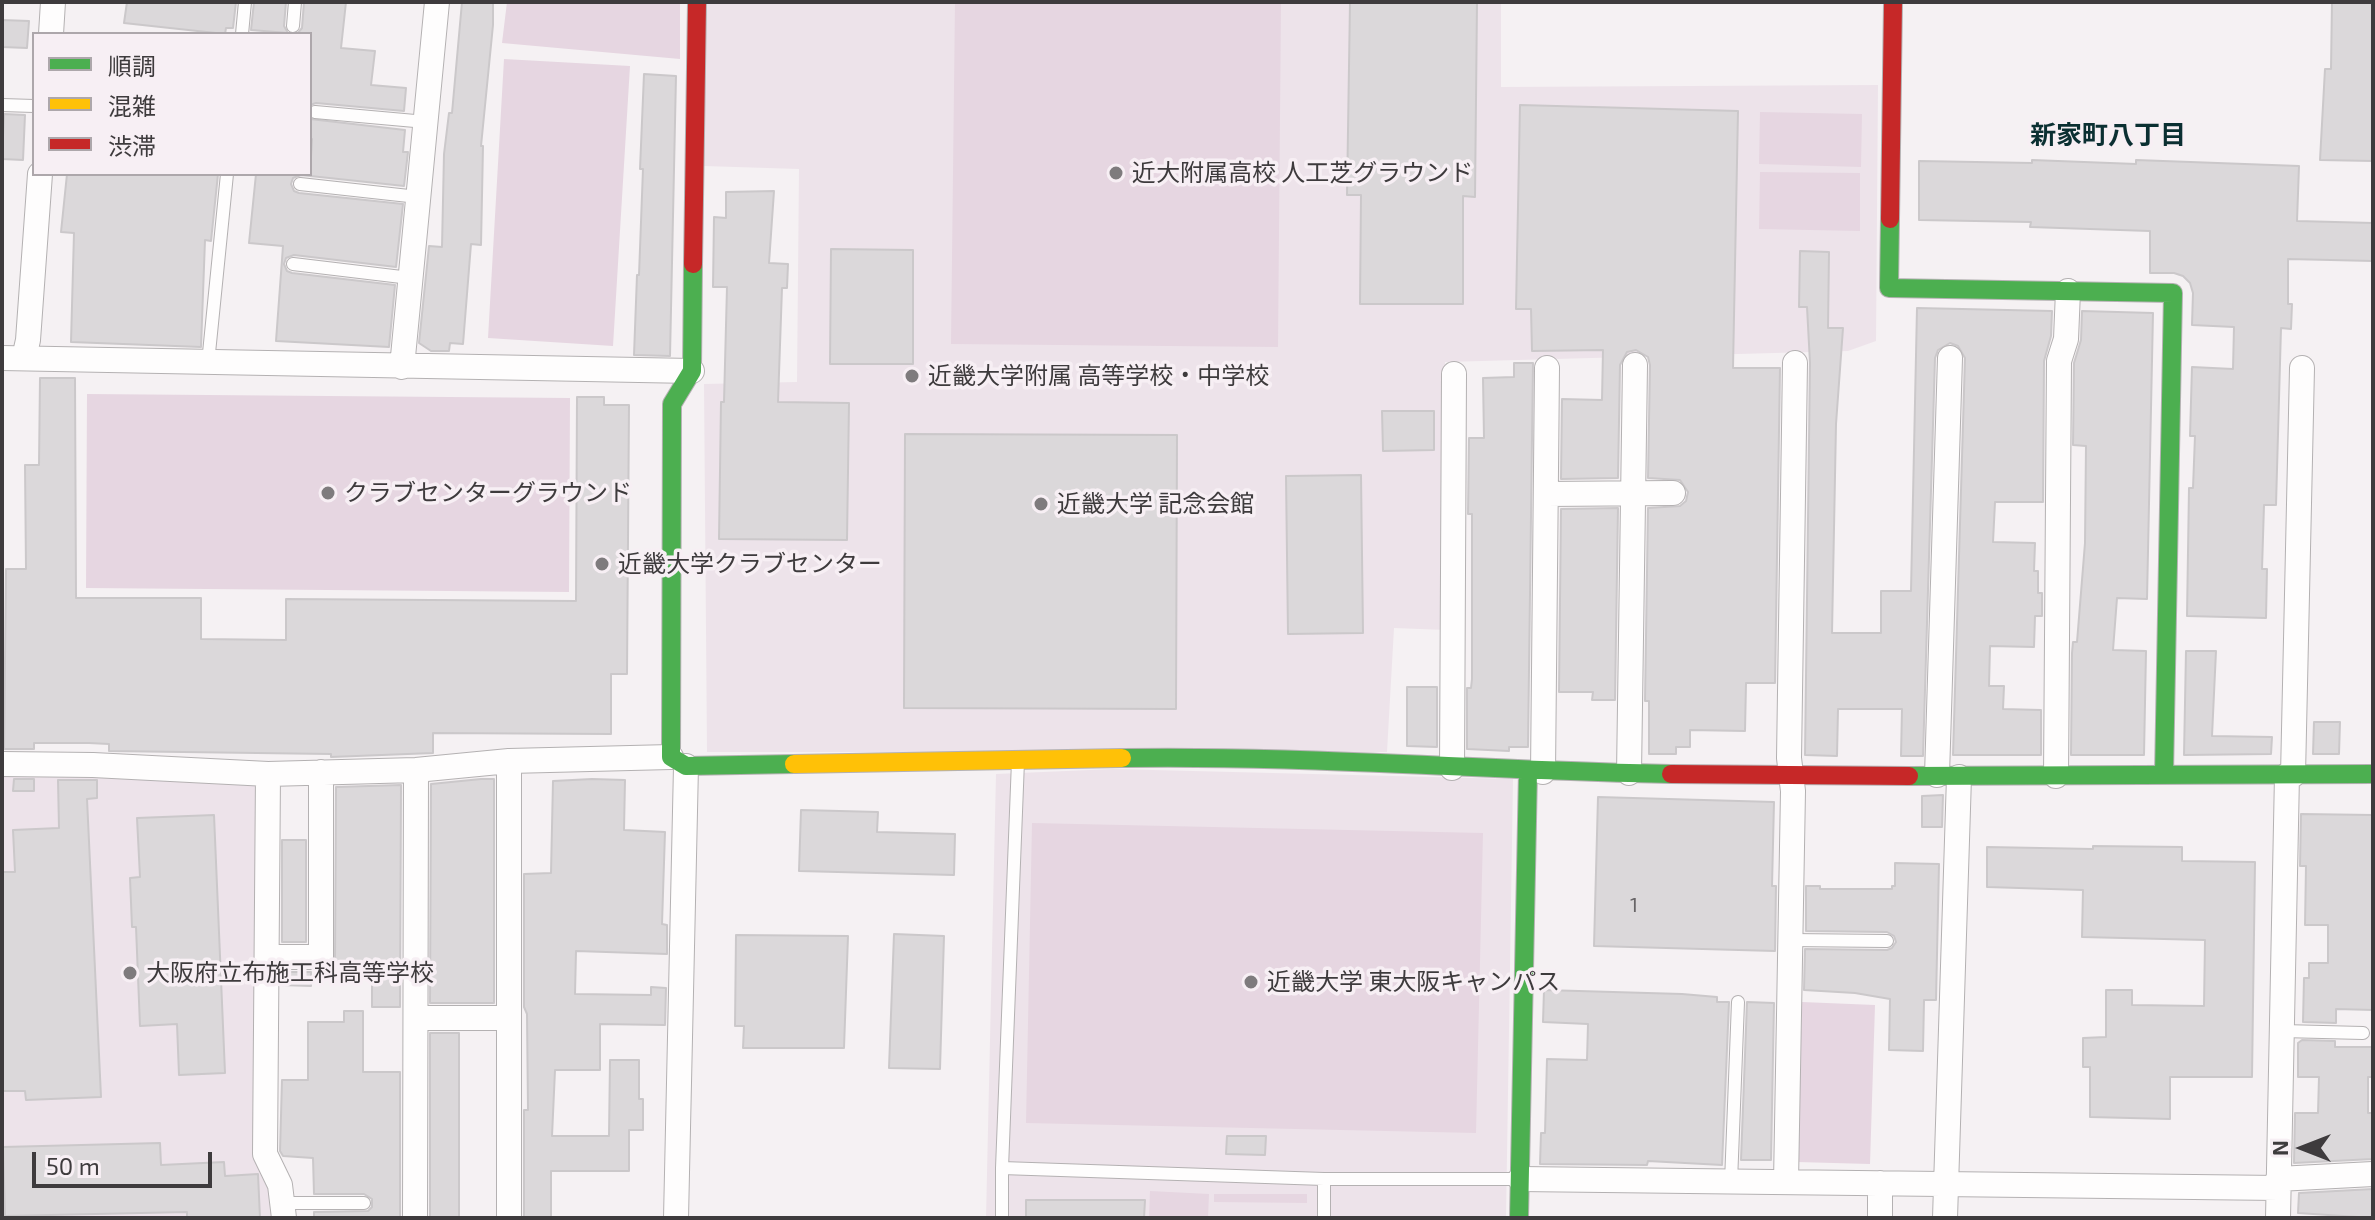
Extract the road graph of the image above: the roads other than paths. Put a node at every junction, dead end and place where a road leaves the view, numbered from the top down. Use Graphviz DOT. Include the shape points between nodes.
graph roads {
  1 [pos="53,2"];
  2 [pos="245,2"];
  3 [pos="295,2"];
  4 [pos="437,2"];
  5 [pos="697,2"];
  6 [pos="1893,2"];
  7 [pos="293,26"];
  8 [pos="51,32"];
  9 [pos="242,32"];
  10 [pos="2,105"];
  11 [pos="32,106"];
  12 [pos="315,112"];
  13 [pos="426,122"];
  14 [pos="40,176"];
  15 [pos="227,176"];
  16 [pos="300,184"];
  17 [pos="418,197"];
  18 [pos="293,264"];
  19 [pos="410,278"];
  20 [pos="2068,291"];
  21 [pos="13,358"];
  22 [pos="1950,358"];
  23 [pos="208,363"];
  24 [pos="1795,363"];
  25 [pos="1635,365"];
  26 [pos="402,367"];
  27 [pos="1547,368"];
  28 [pos="2302,368"];
  29 [pos="692,371"];
  30 [pos="1454,374"];
  31 [pos="1633,492"];
  32 [pos="1673,493"];
  33 [pos="1546,494"];
  34 [pos="509,761"];
  35 [pos="1018,761"];
  36 [pos="679,762"];
  37 [pos="2,764"];
  38 [pos="1452,768"];
  39 [pos="416,770"];
  40 [pos="321,772"];
  41 [pos="1536,772"];
  42 [pos="1629,773"];
  43 [pos="268,774"];
  44 [pos="2373,774"];
  45 [pos="2164,775"];
  46 [pos="2290,775"];
  47 [pos="1790,776"];
  48 [pos="1948,776"];
  49 [pos="2056,776"];
  50 [pos="1790,940"];
  51 [pos="1887,941"];
  52 [pos="267,957"];
  53 [pos="1738,1002"];
  54 [pos="416,1018"];
  55 [pos="509,1018"];
  56 [pos="2282,1031"];
  57 [pos="2363,1033"];
  58 [pos="1002,1168"];
  59 [pos="2373,1174"];
  60 [pos="1324,1179"];
  61 [pos="1520,1179"];
  62 [pos="1731,1182"];
  63 [pos="1786,1182"];
  64 [pos="1880,1183"];
  65 [pos="1945,1183"];
  66 [pos="2278,1183"];
  67 [pos="364,1203"];
  68 [pos="284,1210"];
  69 [pos="415,1218"];
  70 [pos="509,1218"];
  71 [pos="676,1218"];
  72 [pos="1002,1218"];
  73 [pos="1324,1218"];
  74 [pos="1519,1218"];
  75 [pos="1880,1218"];
  76 [pos="1945,1218"];
  77 [pos="2278,1218"];
  1 -- 8 [label="street"];
  2 -- 9 [label="lane"];
  3 -- 7 [label="lane"];
  4 -- 13 [label="street"];
  5 -- 29 [label="street"];
  6 -- 20 [label="street" via="1889,288"];
  10 -- 11 [label="lane"];
  12 -- 13 [label="lane"];
  13 -- 17 [label="street"];
  14 -- 21 [label="street" via="28,340"];
  15 -- 23 [label="lane"];
  16 -- 17 [label="lane"];
  17 -- 19 [label="street"];
  18 -- 19 [label="lane"];
  19 -- 26 [label="street"];
  20 -- 45 [label="street" via="2173,293"];
  20 -- 49 [label="street" via="2066,339 2059,361"];
  21 -- 23 [label="street"];
  22 -- 48 [label="street"];
  23 -- 26 [label="street"];
  24 -- 47 [label="street"];
  25 -- 31 [label="street"];
  26 -- 29 [label="street"];
  27 -- 33 [label="street"];
  28 -- 46 [label="street"];
  29 -- 36 [label="street" via="672,404"];
  30 -- 38 [label="street"];
  31 -- 32 [label="street"];
  31 -- 33 [label="street"];
  31 -- 42 [label="street"];
  33 -- 41 [label="street"];
  34 -- 36 [label="street"];
  34 -- 39 [label="street"];
  34 -- 55 [label="street"];
  35 -- 36 [label="street"];
  35 -- 38 [label="street" via="1190,757"];
  35 -- 58 [label="lane"];
  36 -- 71 [label="street"];
  37 -- 43 [label="street"];
  38 -- 41 [label="street"];
  39 -- 40 [label="street"];
  39 -- 54 [label="street"];
  40 -- 43 [label="street"];
  40 -- 52 [label="street" via="321,957"];
  41 -- 42 [label="street"];
  41 -- 61 [label="street"];
  42 -- 47 [label="street"];
  43 -- 52 [label="street"];
  44 -- 46 [label="street"];
  45 -- 46 [label="street"];
  45 -- 49 [label="street"];
  46 -- 56 [label="street"];
  47 -- 48 [label="street"];
  47 -- 50 [label="street"];
  48 -- 49 [label="street"];
  48 -- 65 [label="street"];
  50 -- 51 [label="lane"];
  50 -- 63 [label="street"];
  52 -- 68 [label="street" via="265,1154 280,1185"];
  53 -- 62 [label="lane"];
  54 -- 55 [label="street"];
  54 -- 69 [label="street"];
  55 -- 70 [label="street"];
  56 -- 57 [label="lane"];
  56 -- 66 [label="street"];
  58 -- 60 [label="lane"];
  58 -- 72 [label="lane"];
  59 -- 66 [label="street"];
  60 -- 61 [label="lane"];
  60 -- 73 [label="lane"];
  61 -- 62 [label="street"];
  61 -- 74 [label="street"];
  62 -- 63 [label="street"];
  63 -- 64 [label="street"];
  64 -- 65 [label="street"];
  64 -- 75 [label="street"];
  65 -- 66 [label="street"];
  65 -- 76 [label="street"];
  66 -- 77 [label="street"];
  67 -- 68 [label="lane"];
}
